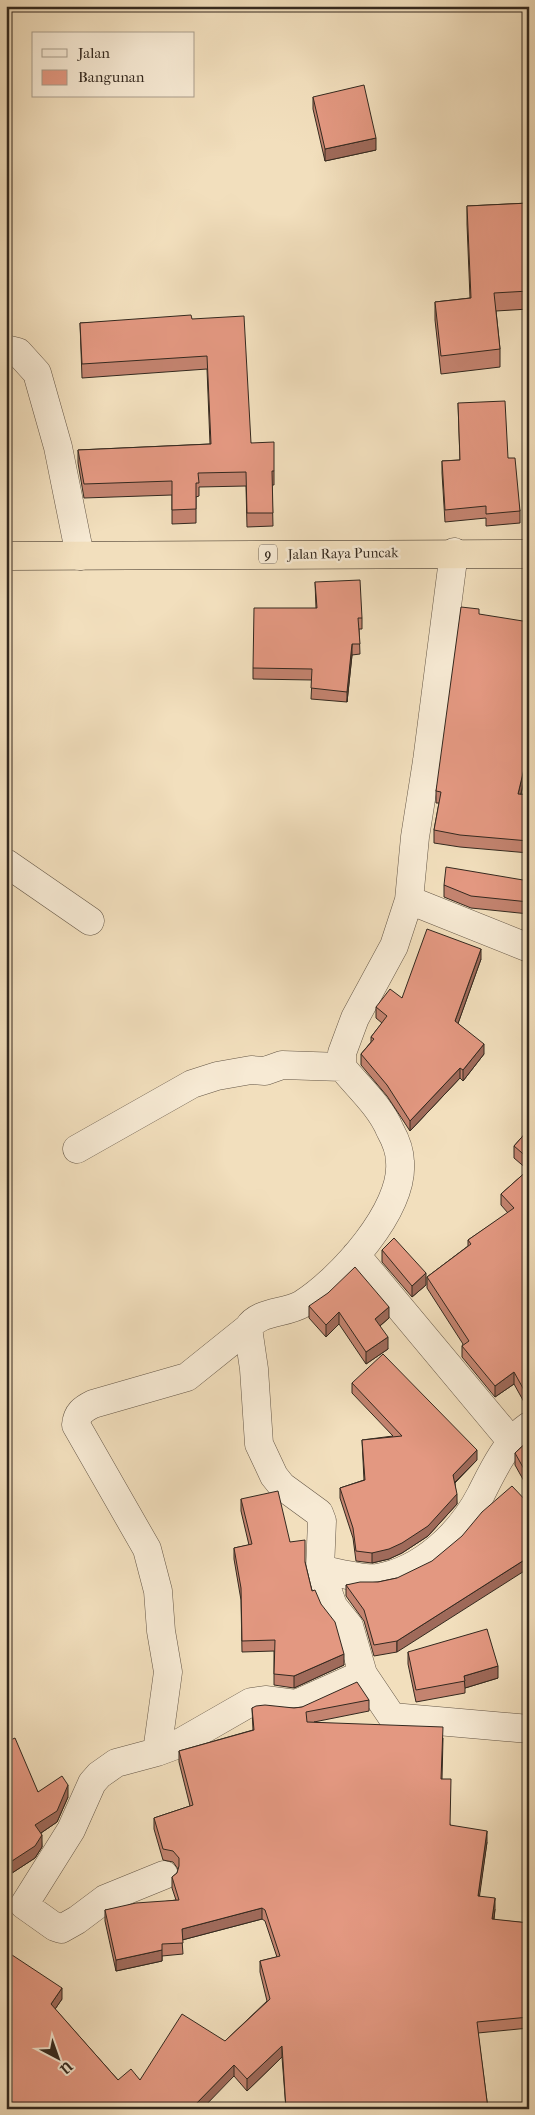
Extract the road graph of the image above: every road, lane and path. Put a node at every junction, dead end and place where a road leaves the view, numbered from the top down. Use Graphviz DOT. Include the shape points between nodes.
graph roads {
  1 [pos="6,349"];
  2 [pos="454,552"];
  3 [pos="529,554"];
  4 [pos="6,556"];
  5 [pos="80,556"];
  6 [pos="6,863"];
  7 [pos="409,900"];
  8 [pos="90,922"];
  9 [pos="529,948"];
  10 [pos="342,1067"];
  11 [pos="77,1148"];
  12 [pos="356,1255"];
  13 [pos="248,1328"];
  14 [pos="520,1434"];
  15 [pos="320,1569"];
  16 [pos="363,1674"];
  17 [pos="529,1729"];
  18 [pos="157,1752"];
  19 [pos="164,1875"];
  1 -- 5 [label="street" via="18,352 37,373 58,447"];
  2 -- 3 [label="highway, Jalan Raya Puncak / 9"];
  2 -- 5 [label="highway, Jalan Raya Puncak / 9"];
  2 -- 7 [label="street"];
  4 -- 5 [label="highway, Jalan Raya Puncak / 9"];
  6 -- 8 [label="street"];
  7 -- 9 [label="street"];
  7 -- 10 [label="street" via="394,946 352,1024 342,1053"];
  10 -- 11 [label="street" via="282,1066 217,1076 192,1084"];
  10 -- 12 [label="street" via="384,1116 400,1162 394,1197 384,1219"];
  12 -- 13 [label="street" via="310,1299 297,1307 256,1319"];
  12 -- 14 [label="street"];
  13 -- 15 [label="street" via="259,1444 282,1486 319,1513 322,1521"];
  13 -- 18 [label="street" via="187,1377 93,1404 76,1418 76,1425 147,1549 158,1591 168,1672"];
  14 -- 15 [label="street" via="498,1462 467,1518 453,1535 422,1560 375,1579"];
  15 -- 16 [label="street" via="333,1606 349,1626"];
  16 -- 17 [label="street" via="392,1717"];
  16 -- 18 [label="street" via="296,1704 265,1700 251,1702 176,1745"];
  18 -- 19 [label="street" via="116,1763 99,1775 71,1830 24,1905 61,1929 105,1899"];
}
